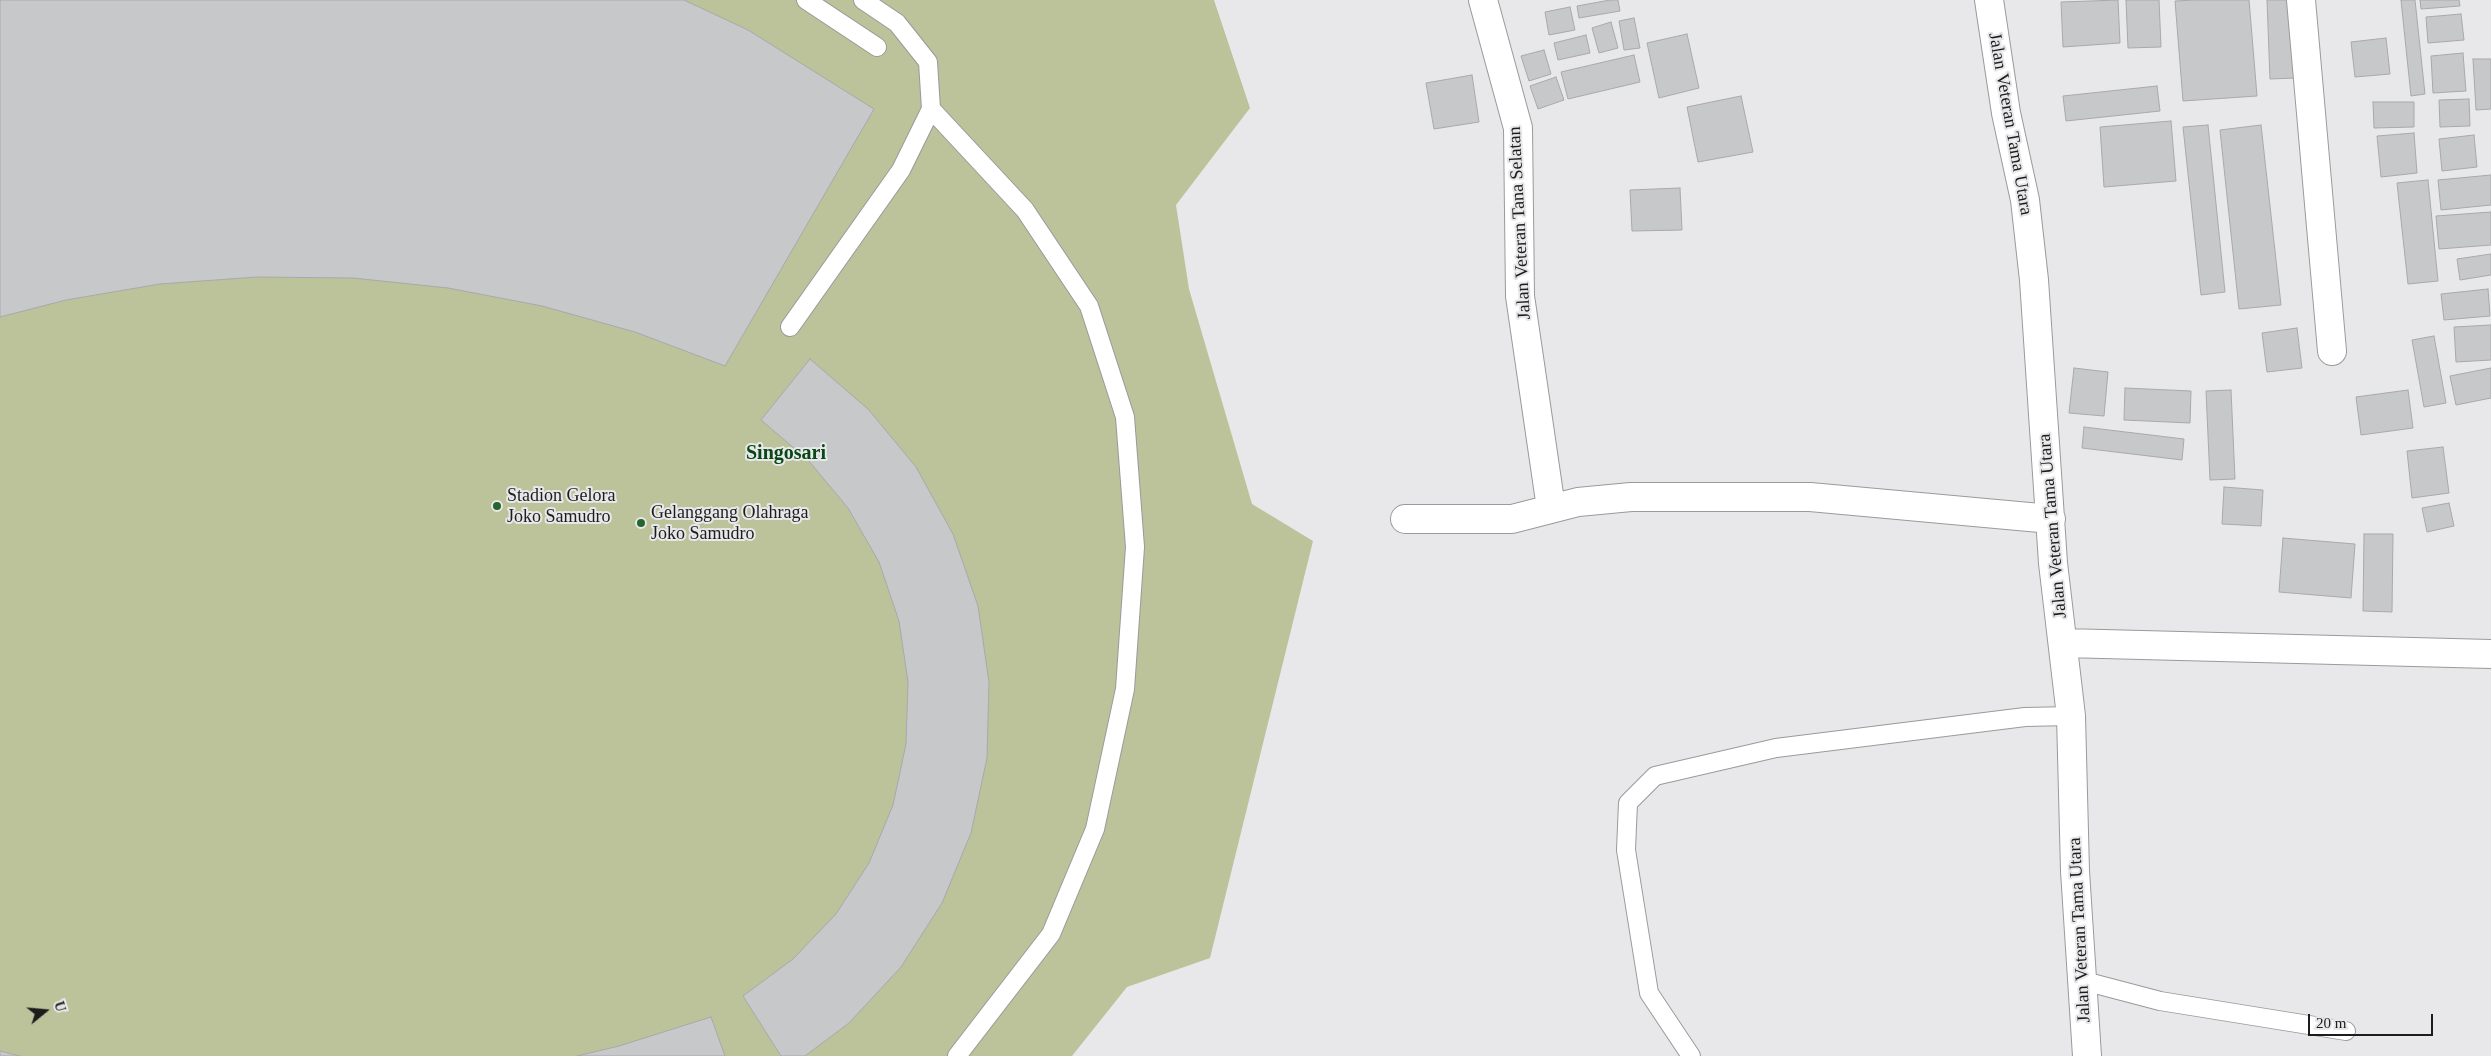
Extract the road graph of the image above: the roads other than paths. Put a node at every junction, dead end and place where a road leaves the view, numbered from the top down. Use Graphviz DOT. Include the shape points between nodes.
graph roads {
  1 [pos="806,0"];
  2 [pos="863,0"];
  3 [pos="1483,0"];
  4 [pos="1989,0"];
  5 [pos="2301,0"];
  6 [pos="877,47"];
  7 [pos="931,109"];
  8 [pos="790,327"];
  9 [pos="2332,351"];
  10 [pos="1551,508"];
  11 [pos="1404,519"];
  12 [pos="2051,519"];
  13 [pos="2064,643"];
  14 [pos="2491,654"];
  15 [pos="2071,716"];
  16 [pos="2084,981"];
  17 [pos="2346,1032"];
  18 [pos="957,1056"];
  19 [pos="1691,1056"];
  20 [pos="2087,1056"];
  1 -- 6 [label="lane"];
  2 -- 7 [label="lane" via="897,24 928,62"];
  3 -- 10 [label="street, Jalan Veteran Tana Selatan" via="1518,128 1520,296"];
  4 -- 12 [label="street, Jalan Veteran Tama Utara" via="2006,113 2025,200"];
  5 -- 9 [label="street"];
  7 -- 8 [label="lane" via="901,170"];
  7 -- 18 [label="lane" via="1025,210 1089,306 1125,417 1135,547 1125,689 1095,829 1051,934"];
  10 -- 11 [label="street" via="1512,519"];
  10 -- 12 [label="street" via="1608,498 1810,497"];
  12 -- 13 [label="street, Jalan Veteran Tama Utara" via="2053,563"];
  13 -- 14 [label="street"];
  13 -- 15 [label="street, Jalan Veteran Tama Utara"];
  15 -- 16 [label="street, Jalan Veteran Tama Utara" via="2075,871"];
  15 -- 19 [label="lane" via="2025,717 1776,748 1656,776 1628,803 1626,850 1649,993"];
  16 -- 17 [label="lane" via="2160,1001"];
  16 -- 20 [label="street, Jalan Veteran Tama Utara"];
}
